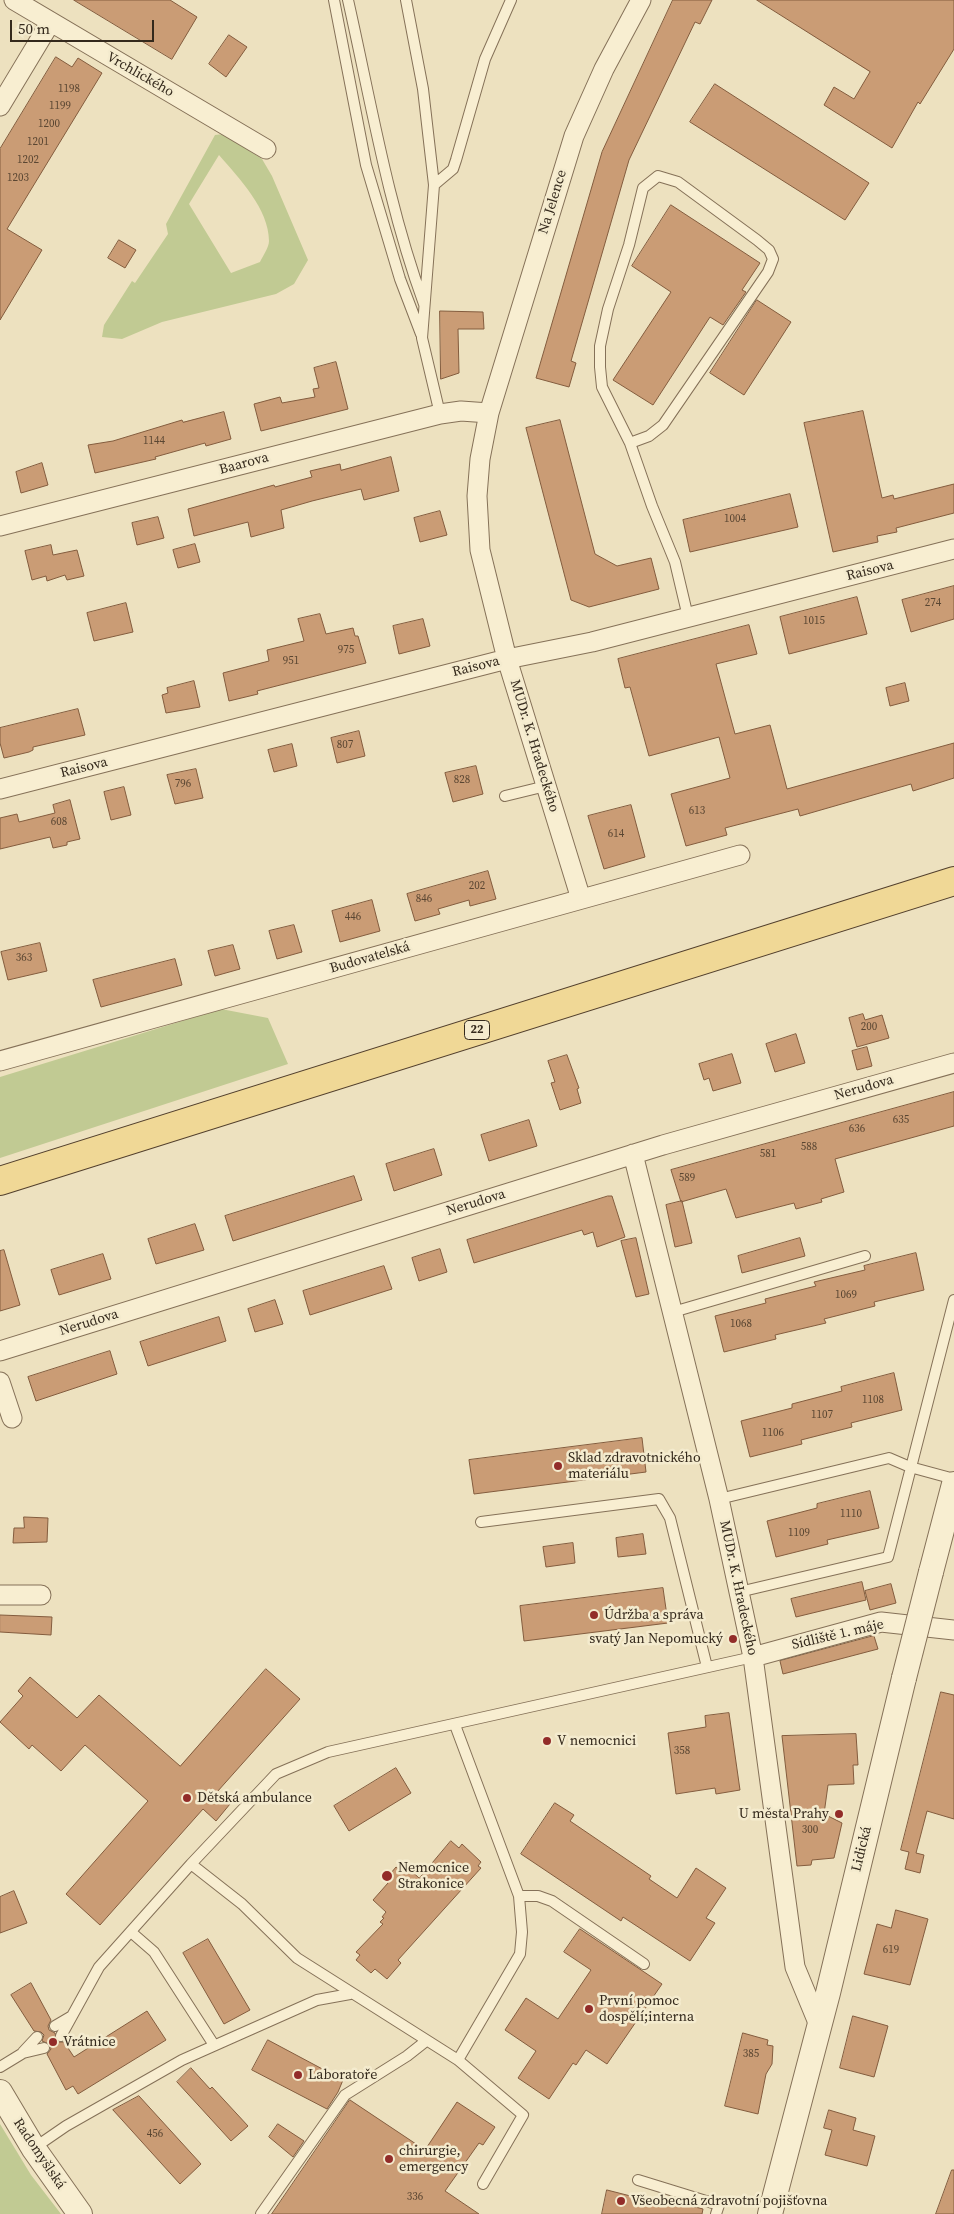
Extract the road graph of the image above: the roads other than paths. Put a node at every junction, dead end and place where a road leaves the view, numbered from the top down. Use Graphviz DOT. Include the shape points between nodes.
graph roads {
  1 [pos="14,0"];
  2 [pos="334,0"];
  3 [pos="348,0"];
  4 [pos="406,0"];
  5 [pos="511,0"];
  6 [pos="641,0"];
  7 [pos="50,23"];
  8 [pos="0,106"];
  9 [pos="266,149"];
  10 [pos="434,186"];
  11 [pos="425,307"];
  12 [pos="422,338"];
  13 [pos="440,414"];
  14 [pos="489,414"];
  15 [pos="630,443"];
  16 [pos="0,526"];
  17 [pos="954,549"];
  18 [pos="688,617"];
  19 [pos="508,659"];
  20 [pos="546,786"];
  21 [pos="0,789"];
  22 [pos="505,796"];
  23 [pos="740,855"];
  24 [pos="954,881"];
  25 [pos="581,899"];
  26 [pos="0,1061"];
  27 [pos="954,1063"];
  28 [pos="633,1154"];
  29 [pos="0,1181"];
  30 [pos="865,1256"];
  31 [pos="954,1300"];
  32 [pos="673,1312"];
  33 [pos="0,1350"];
  34 [pos="0,1382"];
  35 [pos="12,1418"];
  36 [pos="910,1467"];
  37 [pos="954,1479"];
  38 [pos="954,1484"];
  39 [pos="718,1498"];
  40 [pos="481,1522"];
  41 [pos="739,1592"];
  42 [pos="0,1595"];
  43 [pos="41,1596"];
  44 [pos="954,1630"];
  45 [pos="753,1657"];
  46 [pos="707,1667"];
  47 [pos="455,1725"];
  48 [pos="190,1864"];
  49 [pos="519,1896"];
  50 [pos="131,1932"];
  51 [pos="644,1964"];
  52 [pos="350,1994"];
  53 [pos="72,2016"];
  54 [pos="819,2025"];
  55 [pos="55,2026"];
  56 [pos="61,2036"];
  57 [pos="37,2037"];
  58 [pos="426,2041"];
  59 [pos="214,2045"];
  60 [pos="44,2048"];
  61 [pos="23,2053"];
  62 [pos="458,2060"];
  63 [pos="0,2067"];
  64 [pos="0,2092"];
  65 [pos="34,2148"];
  66 [pos="638,2180"];
  67 [pos="483,2184"];
  68 [pos="80,2214"];
  69 [pos="261,2214"];
  70 [pos="716,2214"];
  71 [pos="770,2214"];
  1 -- 7 [label="street, Vrchlického"];
  2 -- 12 [label="lane" via="366,164 400,279"];
  3 -- 11 [label="lane" via="380,152"];
  4 -- 10 [label="lane" via="423,89"];
  5 -- 10 [label="lane" via="485,59 453,169"];
  6 -- 14 [label="street, Na Jelence" via="604,69 574,136"];
  7 -- 8 [label="street"];
  7 -- 9 [label="street, Vrchlického"];
  10 -- 11 [label="lane"];
  11 -- 12 [label="lane"];
  12 -- 13 [label="lane"];
  13 -- 14 [label="street, Baarova" via="461,411"];
  13 -- 16 [label="street, Baarova"];
  14 -- 19 [label="street, MUDr. K. Hradeckého" via="480,459 477,520 480,550"];
  15 -- 15 [label="lane" via="649,436 663,424 768,272 773,259 769,250 757,240 678,182 658,176 643,188 600,346 602,386"];
  15 -- 18 [label="lane" via="675,562"];
  17 -- 18 [label="street, Raisova"];
  18 -- 19 [label="street, Raisova" via="592,642"];
  19 -- 20 [label="street, MUDr. K. Hradeckého"];
  19 -- 21 [label="street, Raisova"];
  20 -- 22 [label="lane"];
  20 -- 25 [label="street, MUDr. K. Hradeckého"];
  23 -- 25 [label="street, Budovatelská"];
  24 -- 29 [label="main road, 22"];
  25 -- 26 [label="street, Budovatelská"];
  27 -- 28 [label="street, Nerudova"];
  28 -- 32 [label="street, MUDr. K. Hradeckého"];
  28 -- 33 [label="street, Nerudova"];
  30 -- 32 [label="lane"];
  31 -- 36 [label="lane"];
  32 -- 39 [label="street, MUDr. K. Hradeckého"];
  34 -- 35 [label="street"];
  36 -- 37 [label="lane"];
  36 -- 39 [label="lane" via="889,1458"];
  36 -- 41 [label="lane" via="888,1557"];
  38 -- 54 [label="street, Lidická, bridge"];
  39 -- 41 [label="street, MUDr. K. Hradeckého"];
  40 -- 46 [label="lane" via="659,1499 670,1518"];
  41 -- 45 [label="street, MUDr. K. Hradeckého"];
  42 -- 43 [label="street"];
  44 -- 45 [label="street, Sídliště 1. máje" via="881,1622"];
  45 -- 46 [label="lane"];
  45 -- 54 [label="street, MUDr. K. Hradeckého" via="795,1966"];
  46 -- 47 [label="lane"];
  47 -- 48 [label="lane" via="328,1752 276,1774"];
  47 -- 49 [label="lane"];
  48 -- 50 [label="lane"];
  48 -- 52 [label="lane" via="242,1904 297,1958"];
  49 -- 51 [label="lane" via="538,1896 552,1901"];
  49 -- 62 [label="lane" via="520,1954"];
  50 -- 53 [label="lane" via="99,1967"];
  50 -- 59 [label="lane" via="154,1952"];
  52 -- 58 [label="lane"];
  52 -- 59 [label="lane" via="317,2000"];
  53 -- 55 [label="lane"];
  53 -- 56 [label="lane"];
  54 -- 71 [label="street, Lidická"];
  57 -- 61 [label="lane"];
  58 -- 62 [label="lane"];
  58 -- 69 [label="lane" via="345,2095"];
  59 -- 65 [label="lane" via="66,2126"];
  60 -- 61 [label="lane"];
  61 -- 63 [label="lane"];
  62 -- 67 [label="lane" via="523,2115"];
  64 -- 65 [label="street, Radomyšlská"];
  65 -- 68 [label="street, Radomyšlská"];
  66 -- 70 [label="lane" via="719,2205"];
}
